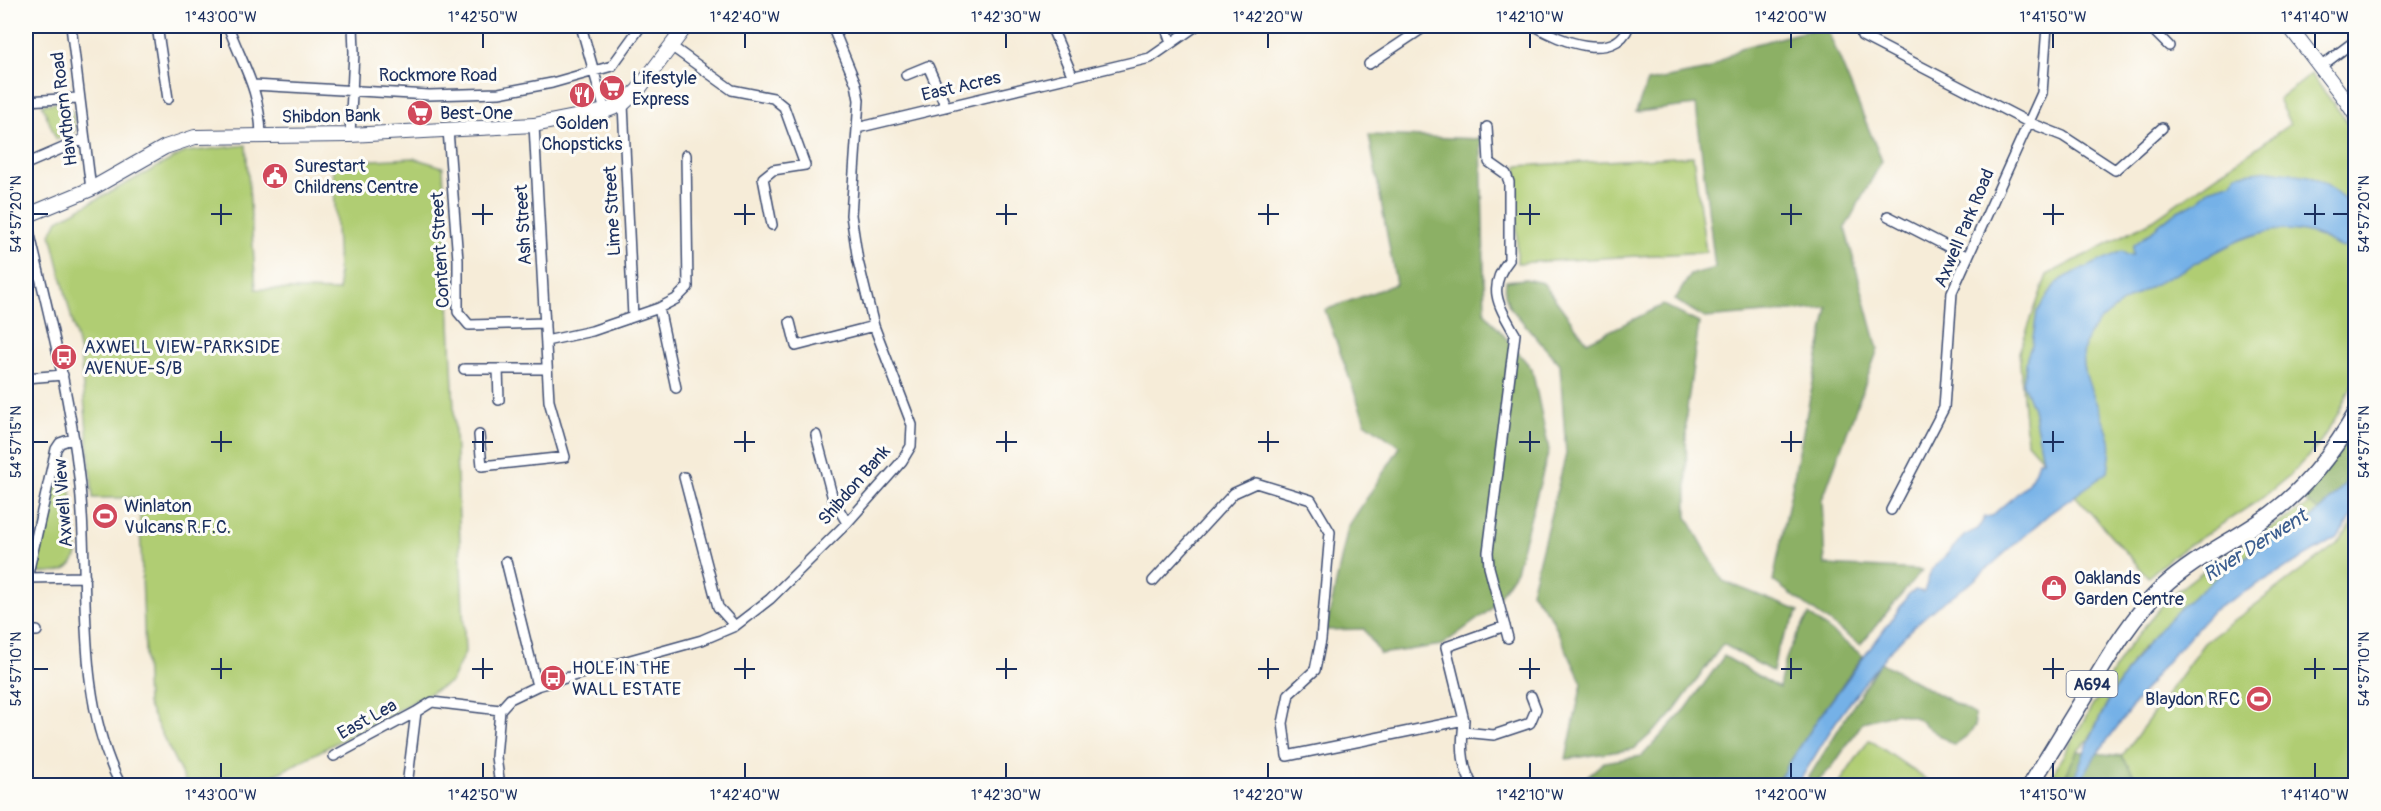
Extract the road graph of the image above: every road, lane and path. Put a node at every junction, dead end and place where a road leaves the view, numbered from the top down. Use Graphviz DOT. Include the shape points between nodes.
graph roads {
  1 [pos="71,26"];
  2 [pos="157,26"];
  3 [pos="228,26"];
  4 [pos="353,26"];
  5 [pos="581,26"];
  6 [pos="641,26"];
  7 [pos="686,26"];
  8 [pos="832,26"];
  9 [pos="1051,26"];
  10 [pos="1165,26"];
  11 [pos="1196,26"];
  12 [pos="1426,26"];
  13 [pos="1535,26"];
  14 [pos="2047,26"];
  15 [pos="2149,26"];
  16 [pos="2289,26"];
  17 [pos="1628,29"];
  18 [pos="1862,36"];
  19 [pos="2355,40"];
  20 [pos="1172,43"];
  21 [pos="671,46"];
  22 [pos="2169,46"];
  23 [pos="1368,64"];
  24 [pos="2320,67"];
  25 [pos="595,71"];
  26 [pos="906,75"];
  27 [pos="1073,77"];
  28 [pos="254,85"];
  29 [pos="351,91"];
  30 [pos="78,98"];
  31 [pos="168,99"];
  32 [pos="26,100"];
  33 [pos="623,104"];
  34 [pos="2351,104"];
  35 [pos="946,107"];
  36 [pos="605,111"];
  37 [pos="2355,116"];
  38 [pos="2028,122"];
  39 [pos="534,125"];
  40 [pos="1487,127"];
  41 [pos="857,128"];
  42 [pos="2162,128"];
  43 [pos="448,130"];
  44 [pos="350,135"];
  45 [pos="261,136"];
  46 [pos="84,139"];
  47 [pos="686,154"];
  48 [pos="26,164"];
  49 [pos="90,189"];
  50 [pos="1888,216"];
  51 [pos="26,217"];
  52 [pos="772,225"];
  53 [pos="1968,257"];
  54 [pos="659,308"];
  55 [pos="633,317"];
  56 [pos="790,322"];
  57 [pos="545,324"];
  58 [pos="874,326"];
  59 [pos="546,341"];
  60 [pos="464,369"];
  61 [pos="498,369"];
  62 [pos="547,369"];
  63 [pos="63,375"];
  64 [pos="26,378"];
  65 [pos="676,388"];
  66 [pos="499,400"];
  67 [pos="2355,413"];
  68 [pos="479,435"];
  69 [pos="816,435"];
  70 [pos="75,438"];
  71 [pos="684,477"];
  72 [pos="1891,510"];
  73 [pos="847,523"];
  74 [pos="506,561"];
  75 [pos="85,577"];
  76 [pos="26,578"];
  77 [pos="1153,581"];
  78 [pos="735,626"];
  79 [pos="1506,626"];
  80 [pos="26,631"];
  81 [pos="37,631"];
  82 [pos="1508,638"];
  83 [pos="537,686"];
  84 [pos="1531,696"];
  85 [pos="500,710"];
  86 [pos="416,712"];
  87 [pos="1464,720"];
  88 [pos="1463,732"];
  89 [pos="334,756"];
  90 [pos="121,786"];
  91 [pos="406,786"];
  92 [pos="500,786"];
  93 [pos="1473,786"];
  94 [pos="2030,786"];
  1 -- 30 [label="street, Hawthorn Road"];
  2 -- 31 [label="street"];
  3 -- 28 [label="street"];
  4 -- 29 [label="street"];
  5 -- 25 [label="street"];
  6 -- 25 [label="street, Rockmore Road" via="612,66"];
  7 -- 21 [label="street, Shibdon Bank"];
  8 -- 41 [label="street, Shibdon Bank" via="856,84"];
  9 -- 27 [label="street"];
  10 -- 20 [label="street"];
  11 -- 20 [label="street, East Acres"];
  12 -- 23 [label="street"];
  13 -- 17 [label="street" via="1562,39 1604,45 1614,43"];
  14 -- 38 [label="street, Axwell Park Road" via="2042,93"];
  15 -- 22 [label="street"];
  16 -- 24 [label="street"];
  18 -- 38 [label="street"];
  19 -- 24 [label="street"];
  20 -- 27 [label="street, East Acres" via="1150,58"];
  21 -- 33 [label="street, Shibdon Bank"];
  21 -- 52 [label="street" via="732,90 773,98 784,107 805,165 773,170 763,178"];
  24 -- 34 [label="street"];
  25 -- 29 [label="street, Rockmore Road" via="499,93"];
  25 -- 36 [label="street"];
  26 -- 35 [label="street" via="928,66"];
  27 -- 35 [label="street, East Acres"];
  28 -- 29 [label="street, Rockmore Road"];
  28 -- 45 [label="street"];
  29 -- 44 [label="street"];
  30 -- 32 [label="street"];
  30 -- 46 [label="street, Hawthorn Road"];
  33 -- 36 [label="street, Shibdon Bank"];
  33 -- 55 [label="street, Lime Street"];
  34 -- 37 [label="street"];
  35 -- 41 [label="street, East Acres"];
  36 -- 39 [label="street, Shibdon Bank"];
  38 -- 42 [label="street" via="2063,136 2115,170"];
  38 -- 53 [label="street, Axwell Park Road"];
  39 -- 43 [label="street, Shibdon Bank"];
  39 -- 57 [label="street, Ash Street"];
  40 -- 79 [label="street" via="1489,162 1506,174 1509,182 1509,260 1500,271 1496,289 1498,304 1515,334 1488,552"];
  41 -- 58 [label="street, Shibdon Bank" via="851,215"];
  43 -- 44 [label="street, Shibdon Bank"];
  43 -- 57 [label="street, Content Street" via="458,312 469,326"];
  44 -- 45 [label="street, Shibdon Bank"];
  45 -- 49 [label="street, Shibdon Bank" via="195,137 177,142"];
  46 -- 48 [label="street"];
  46 -- 49 [label="street, Hawthorn Road"];
  47 -- 54 [label="street" via="688,287"];
  49 -- 51 [label="street, Shibdon Bank"];
  50 -- 53 [label="street"];
  51 -- 63 [label="street, Axwell View"];
  53 -- 72 [label="street, Axwell Park Road" via="1952,292 1944,408"];
  54 -- 55 [label="street"];
  54 -- 65 [label="street"];
  55 -- 59 [label="street"];
  56 -- 58 [label="street" via="796,346"];
  57 -- 59 [label="street, Ash Street"];
  58 -- 73 [label="street, Shibdon Bank" via="912,425 911,446"];
  59 -- 62 [label="street, Ash Street"];
  60 -- 61 [label="street"];
  61 -- 62 [label="street"];
  61 -- 66 [label="street"];
  62 -- 68 [label="street, Ash Street" via="549,401 565,457 482,466"];
  63 -- 64 [label="street"];
  63 -- 70 [label="street, Axwell View"];
  67 -- 94 [label="main road, A694" via="2319,466 2282,506 2196,561 2143,609 2117,643"];
  69 -- 73 [label="street" via="833,499"];
  70 -- 75 [label="street, Axwell View"];
  70 -- 76 [label="street" via="56,449"];
  71 -- 78 [label="street" via="718,607"];
  73 -- 78 [label="street, Shibdon Bank" via="770,599"];
  74 -- 83 [label="street"];
  75 -- 76 [label="street"];
  75 -- 90 [label="street, Axwell View" via="93,699 111,766"];
  77 -- 87 [label="street" via="1234,493 1256,483 1311,500 1330,532 1321,640 1315,670 1289,694 1283,723 1287,756"];
  78 -- 83 [label="street, Shibdon Bank" via="702,640"];
  79 -- 82 [label="street"];
  79 -- 87 [label="street" via="1446,647"];
  80 -- 81 [label="street"];
  83 -- 85 [label="street, Shibdon Bank" via="510,699"];
  84 -- 88 [label="street" via="1536,710 1530,723 1494,735"];
  85 -- 86 [label="street, East Lea" via="432,702"];
  85 -- 92 [label="street" via="496,757"];
  86 -- 89 [label="street, East Lea"];
  86 -- 91 [label="street, East Lea"];
  87 -- 88 [label="street"];
  88 -- 93 [label="street" via="1461,750"];
}
